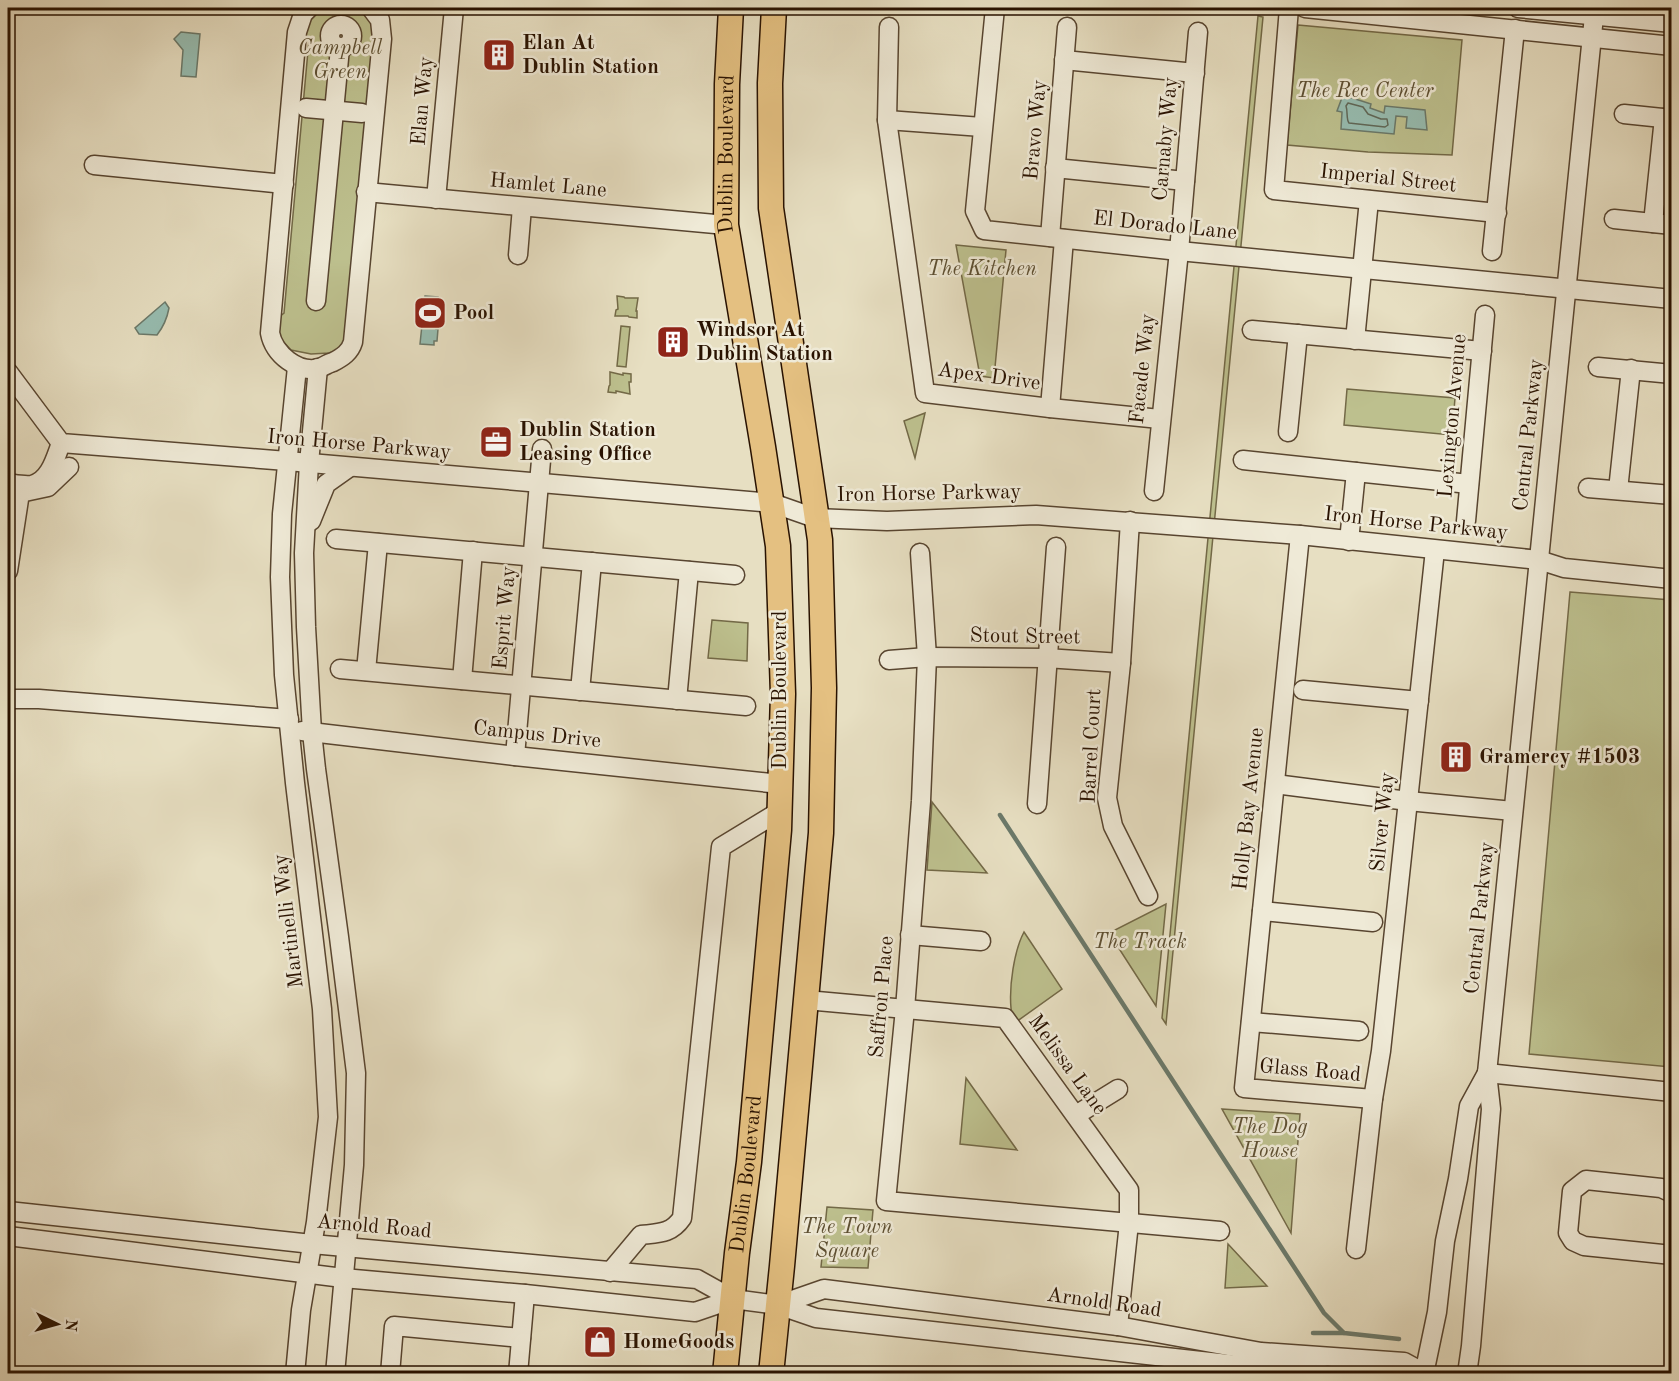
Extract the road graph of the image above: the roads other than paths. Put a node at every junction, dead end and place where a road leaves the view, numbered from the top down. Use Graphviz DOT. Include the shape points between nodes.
graph roads {
  1 [pos="309,8"];
  2 [pos="371,8"];
  3 [pos="454,8"];
  4 [pos="731,8"];
  5 [pos="774,8"];
  6 [pos="995,8"];
  7 [pos="1289,8"];
  8 [pos="1305,8"];
  9 [pos="1518,8"];
  10 [pos="1410,13"];
  11 [pos="1594,16"];
  12 [pos="1671,23"];
  13 [pos="889,27"];
  14 [pos="1067,27"];
  15 [pos="1515,30"];
  16 [pos="1198,32"];
  17 [pos="1592,38"];
  18 [pos="1671,46"];
  19 [pos="340,48"];
  20 [pos="1064,60"];
  21 [pos="1195,73"];
  22 [pos="306,108"];
  23 [pos="334,110"];
  24 [pos="362,113"];
  25 [pos="1624,114"];
  26 [pos="1668,119"];
  27 [pos="887,120"];
  28 [pos="982,127"];
  29 [pos="94,165"];
  30 [pos="1055,168"];
  31 [pos="1185,181"];
  32 [pos="284,184"];
  33 [pos="366,192"];
  34 [pos="436,199"];
  35 [pos="1369,200"];
  36 [pos="522,207"];
  37 [pos="1497,213"];
  38 [pos="1614,219"];
  39 [pos="1662,224"];
  40 [pos="726,225"];
  41 [pos="1057,238"];
  42 [pos="1179,251"];
  43 [pos="1492,251"];
  44 [pos="518,255"];
  45 [pos="1363,268"];
  46 [pos="1566,289"];
  47 [pos="1671,298"];
  48 [pos="316,301"];
  49 [pos="1485,315"];
  50 [pos="1252,330"];
  51 [pos="1298,334"];
  52 [pos="1355,340"];
  53 [pos="1482,351"];
  54 [pos="297,366"];
  55 [pos="1598,367"];
  56 [pos="318,368"];
  57 [pos="1631,369"];
  58 [pos="8,372"];
  59 [pos="1671,374"];
  60 [pos="1050,408"];
  61 [pos="1160,419"];
  62 [pos="1288,432"];
  63 [pos="61,443"];
  64 [pos="542,449"];
  65 [pos="1243,460"];
  66 [pos="287,461"];
  67 [pos="309,463"];
  68 [pos="350,466"];
  69 [pos="69,467"];
  70 [pos="1356,472"];
  71 [pos="8,483"];
  72 [pos="539,483"];
  73 [pos="1470,484"];
  74 [pos="1588,488"];
  75 [pos="1618,490"];
  76 [pos="1154,492"];
  77 [pos="1671,495"];
  78 [pos="772,503"];
  79 [pos="815,518"];
  80 [pos="1130,521"];
  81 [pos="1466,521"];
  82 [pos="1300,535"];
  83 [pos="336,539"];
  84 [pos="1349,541"];
  85 [pos="378,543"];
  86 [pos="1056,547"];
  87 [pos="1435,549"];
  88 [pos="473,551"];
  89 [pos="920,553"];
  90 [pos="532,557"];
  91 [pos="1539,560"];
  92 [pos="592,562"];
  93 [pos="8,571"];
  94 [pos="689,571"];
  95 [pos="735,575"];
  96 [pos="1671,579"];
  97 [pos="305,594"];
  98 [pos="927,657"];
  99 [pos="1048,658"];
  100 [pos="889,660"];
  101 [pos="1121,663"];
  102 [pos="340,669"];
  103 [pos="366,671"];
  104 [pos="462,680"];
  105 [pos="521,685"];
  106 [pos="1303,690"];
  107 [pos="580,691"];
  108 [pos="8,699"];
  109 [pos="677,700"];
  110 [pos="1419,701"];
  111 [pos="746,706"];
  112 [pos="289,724"];
  113 [pos="312,732"];
  114 [pos="515,756"];
  115 [pos="780,784"];
  116 [pos="1275,784"];
  117 [pos="1408,801"];
  118 [pos="1037,804"];
  119 [pos="780,811"];
  120 [pos="1513,811"];
  121 [pos="1148,896"];
  122 [pos="1262,911"];
  123 [pos="1373,922"];
  124 [pos="910,935"];
  125 [pos="981,941"];
  126 [pos="806,1000"];
  127 [pos="905,1009"];
  128 [pos="1251,1023"];
  129 [pos="1359,1031"];
  130 [pos="1487,1073"];
  131 [pos="1244,1088"];
  132 [pos="1118,1089"];
  133 [pos="1671,1092"];
  134 [pos="1373,1099"];
  135 [pos="1076,1115"];
  136 [pos="1671,1193"];
  137 [pos="8,1210"];
  138 [pos="1129,1223"];
  139 [pos="1220,1231"];
  140 [pos="8,1236"];
  141 [pos="312,1244"];
  142 [pos="346,1248"];
  143 [pos="1356,1249"];
  144 [pos="1671,1255"];
  145 [pos="308,1272"];
  146 [pos="610,1272"];
  147 [pos="343,1278"];
  148 [pos="525,1294"];
  149 [pos="733,1299"];
  150 [pos="778,1305"];
  151 [pos="1118,1326"];
  152 [pos="521,1338"];
  153 [pos="1424,1373"];
  154 [pos="295,1374"];
  155 [pos="335,1374"];
  156 [pos="390,1374"];
  157 [pos="518,1374"];
  158 [pos="725,1374"];
  159 [pos="771,1374"];
  160 [pos="1324,1374"];
  161 [pos="1467,1374"];
  1 -- 32 [label="street" via="297,32"];
  2 -- 33 [label="street" via="380,20 382,39"];
  3 -- 34 [label="street, Elan Way"];
  4 -- 40 [label="main road, Dublin Boulevard"];
  5 -- 79 [label="main road, Dublin Boulevard" via="771,208"];
  6 -- 28 [label="street, El Dorado Lane"];
  7 -- 35 [label="street, Imperial Street" via="1274,190"];
  8 -- 10 [label="street"];
  9 -- 11 [label="street"];
  10 -- 15 [label="street"];
  11 -- 12 [label="street"];
  11 -- 17 [label="street, Central Parkway"];
  13 -- 27 [label="street, Apex Drive"];
  14 -- 20 [label="street, Bravo Way"];
  15 -- 17 [label="street"];
  15 -- 37 [label="street"];
  16 -- 21 [label="street, Carnaby Way"];
  17 -- 18 [label="street"];
  17 -- 46 [label="street, Central Parkway"];
  19 -- 23 [label="street"];
  20 -- 21 [label="street"];
  20 -- 30 [label="street, Bravo Way"];
  21 -- 31 [label="street, Carnaby Way"];
  22 -- 23 [label="street"];
  23 -- 24 [label="street"];
  23 -- 48 [label="street"];
  25 -- 26 [label="street"];
  26 -- 39 [label="street"];
  27 -- 28 [label="street"];
  27 -- 60 [label="street, Apex Drive" via="925,393"];
  28 -- 41 [label="street, El Dorado Lane" via="975,211 984,230"];
  29 -- 32 [label="street"];
  30 -- 31 [label="street"];
  30 -- 41 [label="street, Bravo Way"];
  31 -- 42 [label="street, Carnaby Way"];
  32 -- 54 [label="street" via="270,333 278,352"];
  33 -- 34 [label="street, Hamlet Lane"];
  33 -- 56 [label="street" via="353,342 339,359"];
  34 -- 36 [label="street, Hamlet Lane"];
  35 -- 37 [label="street, Imperial Street"];
  35 -- 45 [label="street"];
  36 -- 40 [label="street, Hamlet Lane"];
  36 -- 44 [label="street"];
  37 -- 43 [label="street"];
  38 -- 39 [label="street"];
  40 -- 78 [label="main road, Dublin Boulevard"];
  41 -- 42 [label="street, El Dorado Lane"];
  41 -- 60 [label="street, Bravo Way"];
  42 -- 45 [label="street, El Dorado Lane"];
  42 -- 61 [label="street, Facade Way"];
  45 -- 46 [label="street, El Dorado Lane"];
  45 -- 52 [label="street"];
  46 -- 47 [label="street, El Dorado Lane"];
  46 -- 91 [label="street, Central Parkway"];
  49 -- 53 [label="street, Lexington Avenue"];
  50 -- 51 [label="street"];
  51 -- 52 [label="street"];
  51 -- 62 [label="street"];
  52 -- 53 [label="street"];
  53 -- 73 [label="street, Lexington Avenue"];
  54 -- 56 [label="street"];
  54 -- 66 [label="street"];
  55 -- 57 [label="street"];
  56 -- 67 [label="street"];
  57 -- 59 [label="street"];
  57 -- 75 [label="street"];
  58 -- 63 [label="street"];
  60 -- 61 [label="street, Apex Drive"];
  61 -- 76 [label="street, Facade Way"];
  63 -- 66 [label="street, Iron Horse Parkway"];
  63 -- 71 [label="street" via="43,480 30,485"];
  64 -- 72 [label="street, Esprit Way"];
  65 -- 70 [label="street"];
  66 -- 67 [label="street, Iron Horse Parkway"];
  66 -- 112 [label="street, Martinelli Way" via="280,577"];
  67 -- 68 [label="street, Iron Horse Parkway"];
  67 -- 97 [label="street"];
  68 -- 72 [label="street, Iron Horse Parkway"];
  68 -- 97 [label="street" via="326,484 311,519"];
  69 -- 93 [label="street" via="48,487 20,493"];
  70 -- 73 [label="street"];
  70 -- 84 [label="street"];
  72 -- 78 [label="street, Iron Horse Parkway"];
  72 -- 90 [label="street, Esprit Way"];
  73 -- 81 [label="street, Lexington Avenue"];
  74 -- 75 [label="street"];
  75 -- 77 [label="street"];
  78 -- 79 [label="street, Iron Horse Parkway"];
  78 -- 115 [label="main road, Dublin Boulevard" via="778,546 783,694"];
  79 -- 80 [label="street, Iron Horse Parkway" via="888,521 1036,514"];
  79 -- 126 [label="main road, Dublin Boulevard" via="820,548 824,699 821,833"];
  80 -- 82 [label="street, Iron Horse Parkway"];
  80 -- 101 [label="street, Barrel Court"];
  82 -- 84 [label="street, Iron Horse Parkway"];
  82 -- 116 [label="street, Holly Bay Avenue"];
  83 -- 85 [label="street"];
  84 -- 87 [label="street, Iron Horse Parkway"];
  85 -- 88 [label="street"];
  85 -- 103 [label="street"];
  86 -- 99 [label="street"];
  87 -- 91 [label="street, Iron Horse Parkway"];
  87 -- 110 [label="street, Silver Way"];
  88 -- 90 [label="street"];
  88 -- 104 [label="street"];
  89 -- 98 [label="street, Saffron Place"];
  90 -- 92 [label="street"];
  90 -- 105 [label="street, Esprit Way"];
  91 -- 96 [label="street, Iron Horse Parkway" via="1564,567"];
  91 -- 120 [label="street, Central Parkway"];
  92 -- 94 [label="street"];
  92 -- 107 [label="street"];
  94 -- 95 [label="street"];
  94 -- 109 [label="street"];
  97 -- 113 [label="street"];
  98 -- 99 [label="street, Stout Street"];
  98 -- 100 [label="street, Stout Street"];
  98 -- 124 [label="street, Saffron Place"];
  99 -- 101 [label="street, Stout Street"];
  99 -- 118 [label="street"];
  101 -- 121 [label="street, Barrel Court" via="1107,798 1113,826"];
  102 -- 103 [label="street"];
  103 -- 104 [label="street"];
  104 -- 105 [label="street"];
  105 -- 107 [label="street"];
  105 -- 114 [label="street, Esprit Way"];
  106 -- 110 [label="street"];
  107 -- 109 [label="street"];
  108 -- 112 [label="street, Campus Drive"];
  109 -- 111 [label="street"];
  110 -- 117 [label="street, Silver Way"];
  112 -- 113 [label="street, Campus Drive"];
  112 -- 141 [label="street, Martinelli Way" via="322,1009 328,1117"];
  113 -- 114 [label="street, Campus Drive"];
  113 -- 142 [label="street" via="356,1073 354,1165"];
  114 -- 115 [label="street, Campus Drive"];
  115 -- 119 [label="main road, Dublin Boulevard"];
  116 -- 117 [label="street"];
  116 -- 122 [label="street, Holly Bay Avenue"];
  117 -- 120 [label="street"];
  117 -- 134 [label="street, Silver Way"];
  119 -- 146 [label="street" via="721,847 682,1218 675,1227 641,1235"];
  119 -- 149 [label="main road, Dublin Boulevard"];
  120 -- 130 [label="street, Central Parkway"];
  122 -- 123 [label="street"];
  122 -- 128 [label="street, Holly Bay Avenue"];
  124 -- 125 [label="street"];
  124 -- 127 [label="street, Saffron Place"];
  126 -- 127 [label="street, Melissa Lane"];
  126 -- 150 [label="main road, Dublin Boulevard"];
  127 -- 135 [label="street, Melissa Lane" via="1005,1018"];
  127 -- 138 [label="street, Saffron Place" via="886,1201"];
  128 -- 129 [label="street"];
  128 -- 131 [label="street, Holly Bay Avenue"];
  130 -- 133 [label="street"];
  130 -- 153 [label="street, Central Parkway" via="1469,1106"];
  130 -- 161 [label="street, Central Parkway" via="1491,1108"];
  131 -- 134 [label="street, Glass Road"];
  132 -- 135 [label="street"];
  134 -- 143 [label="street, Silver Way"];
  135 -- 138 [label="street, Melissa Lane" via="1129,1190"];
  136 -- 144 [label="street" via="1660,1188 1586,1180 1572,1191 1568,1233 1573,1241 1584,1246"];
  137 -- 141 [label="street, Arnold Road"];
  138 -- 139 [label="street"];
  138 -- 151 [label="street, Melissa Lane"];
  140 -- 145 [label="street, Arnold Road"];
  141 -- 142 [label="street, Arnold Road"];
  141 -- 145 [label="street, Martinelli Way"];
  142 -- 146 [label="street, Arnold Road"];
  142 -- 147 [label="street"];
  145 -- 147 [label="street, Arnold Road"];
  145 -- 154 [label="street, Martinelli Way"];
  146 -- 149 [label="street, Arnold Road" via="697,1280"];
  147 -- 148 [label="street, Arnold Road"];
  147 -- 155 [label="street"];
  148 -- 149 [label="street, Arnold Road" via="695,1312"];
  148 -- 152 [label="street"];
  149 -- 150 [label="street, Arnold Road"];
  149 -- 158 [label="main road, Dublin Boulevard"];
  150 -- 151 [label="street, Arnold Road" via="824,1288"];
  150 -- 159 [label="main road, Dublin Boulevard"];
  150 -- 160 [label="street, Arnold Road" via="816,1318"];
  151 -- 153 [label="street, Arnold Road" via="1261,1352 1404,1362"];
  152 -- 156 [label="street" via="394,1326"];
  152 -- 157 [label="street"];
}
